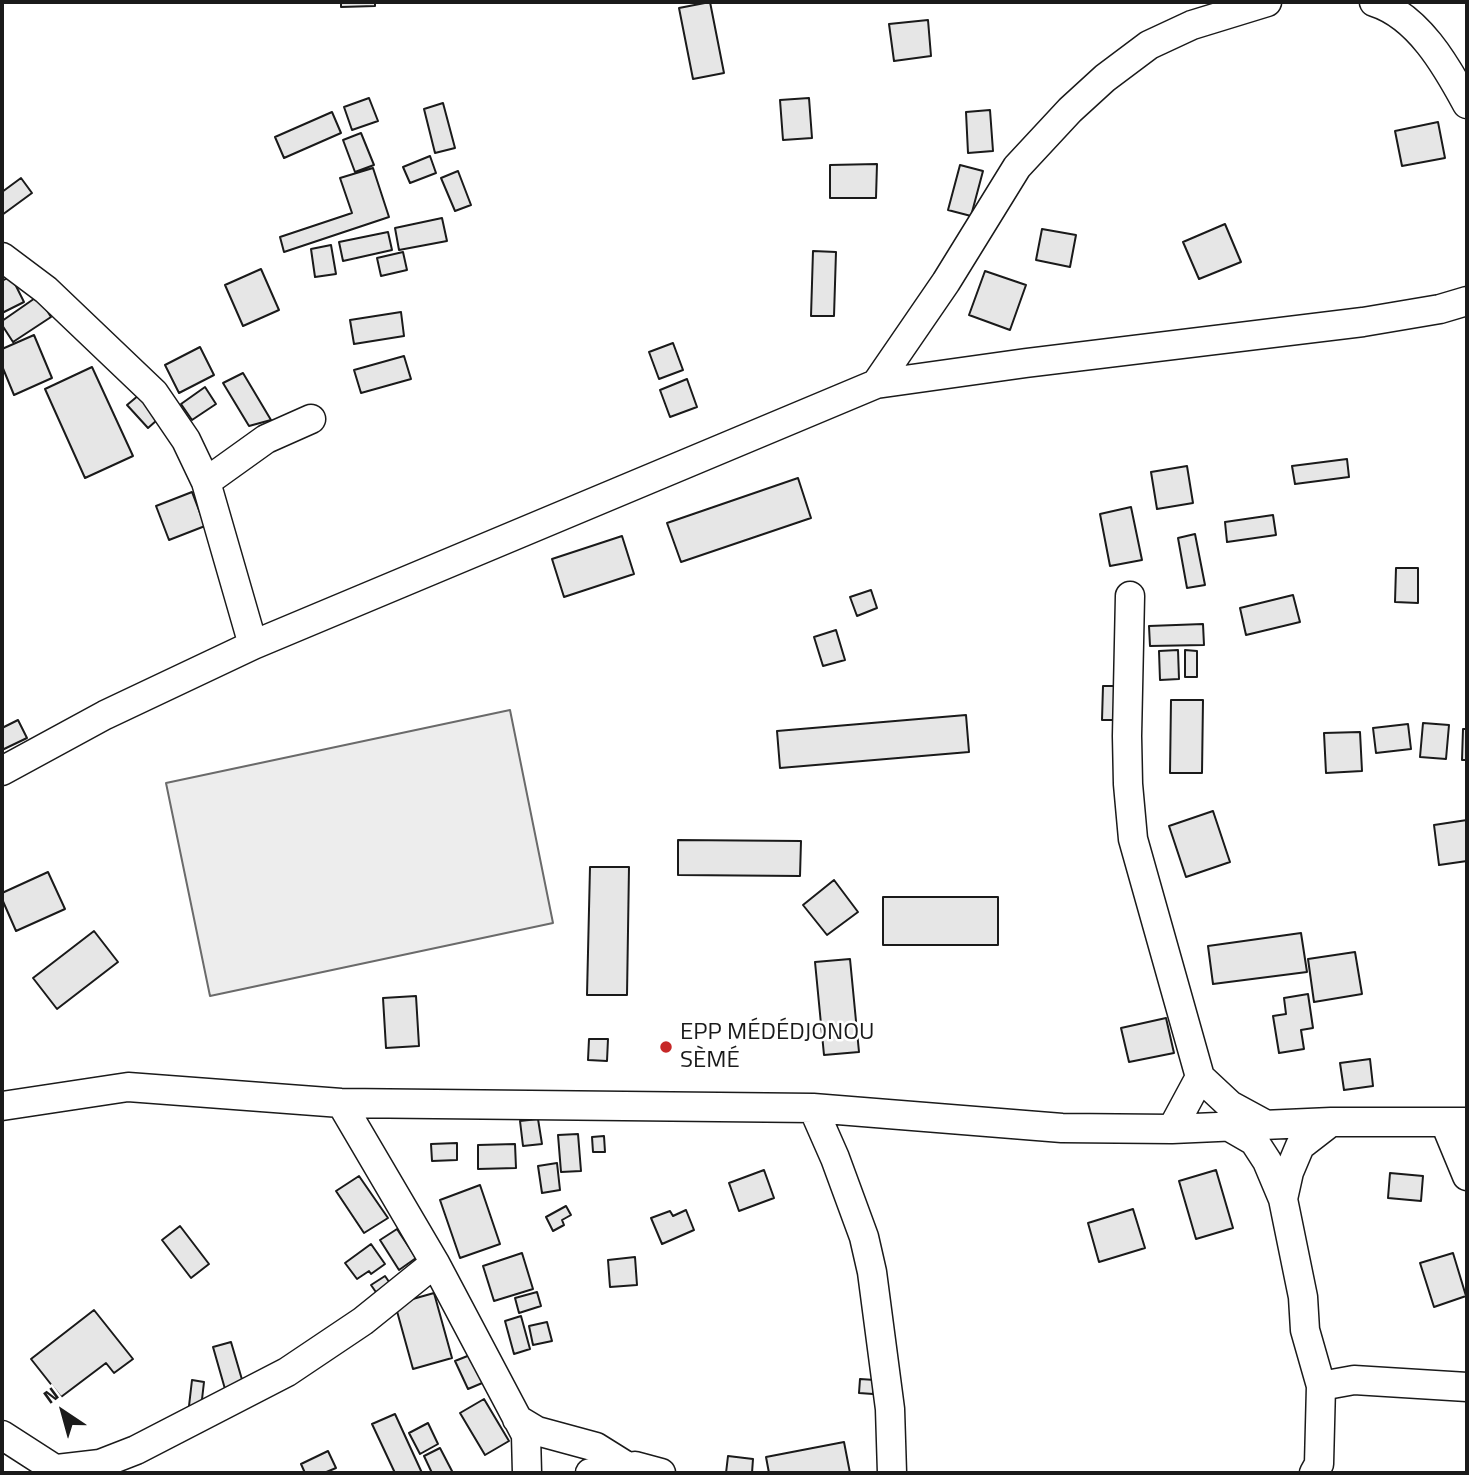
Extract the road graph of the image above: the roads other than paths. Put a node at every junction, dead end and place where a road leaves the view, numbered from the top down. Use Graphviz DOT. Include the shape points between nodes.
graph roads {
  1 [pos="1268,2"];
  2 [pos="1374,2"];
  3 [pos="1467,104"];
  4 [pos="2,257"];
  5 [pos="1467,301"];
  6 [pos="876,384"];
  7 [pos="311,419"];
  8 [pos="206,482"];
  9 [pos="1130,596"];
  10 [pos="253,645"];
  11 [pos="2,771"];
  12 [pos="1200,1077"];
  13 [pos="341,1103"];
  14 [pos="2,1106"];
  15 [pos="813,1108"];
  16 [pos="1331,1122"];
  17 [pos="1456,1123"];
  18 [pos="1266,1124"];
  19 [pos="1228,1126"];
  20 [pos="1172,1129"];
  21 [pos="1467,1176"];
  22 [pos="1283,1199"];
  23 [pos="435,1262"];
  24 [pos="1321,1386"];
  25 [pos="1467,1387"];
  26 [pos="517,1419"];
  27 [pos="2,1435"];
  28 [pos="640,1470"];
  29 [pos="1318,1470"];
  30 [pos="59,1471"];
  31 [pos="527,1473"];
  32 [pos="590,1473"];
  33 [pos="892,1473"];
  1 -- 6 [label="street" via="1192,25 1149,45 1070,110 1017,167"];
  2 -- 3 [label="street" via="1408,22 1427,41"];
  4 -- 8 [label="street" via="46,290 154,393 186,440"];
  5 -- 6 [label="street" via="1363,322"];
  6 -- 10 [label="street"];
  7 -- 8 [label="street" via="266,439"];
  8 -- 10 [label="street"];
  9 -- 12 [label="street" via="1127,736 1133,839"];
  10 -- 11 [label="street" via="105,715"];
  12 -- 18 [label="street" via="1230,1105"];
  12 -- 20 [label="street"];
  13 -- 14 [label="street" via="128,1087"];
  13 -- 15 [label="street"];
  13 -- 23 [label="street"];
  15 -- 20 [label="street" via="1062,1128"];
  15 -- 33 [label="street" via="867,1249 890,1409"];
  16 -- 17 [label="street"];
  16 -- 18 [label="street"];
  16 -- 22 [label="street" via="1300,1146"];
  17 -- 21 [label="street"];
  18 -- 19 [label="street"];
  19 -- 20 [label="street"];
  19 -- 22 [label="street" via="1254,1142"];
  22 -- 24 [label="street" via="1305,1330"];
  23 -- 26 [label="street"];
  23 -- 30 [label="street" via="393,1299 276,1377 136,1450 100,1464"];
  24 -- 25 [label="street" via="1354,1380"];
  24 -- 29 [label="street"];
  26 -- 28 [label="street" via="537,1431 596,1447"];
  26 -- 31 [label="street" via="526,1435"];
  27 -- 30 [label="street"];
  28 -- 32 [label="street"];
}
